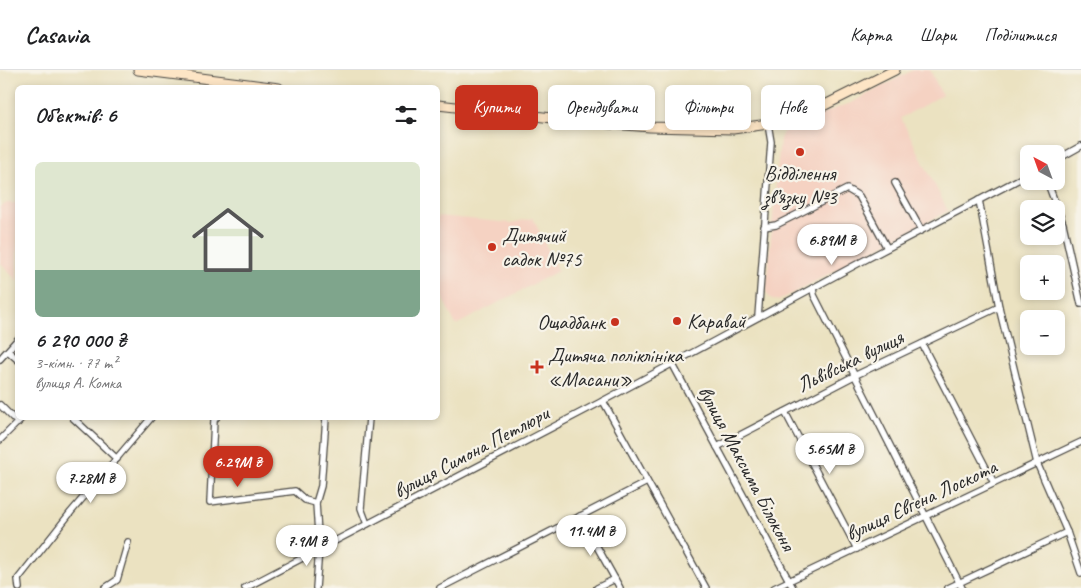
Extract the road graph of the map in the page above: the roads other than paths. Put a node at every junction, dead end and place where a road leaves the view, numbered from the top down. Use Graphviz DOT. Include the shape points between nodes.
graph roads {
  1 [pos="142,70"];
  2 [pos="895,70"];
  3 [pos="256,85"];
  4 [pos="440,105"];
  5 [pos="825,105"];
  6 [pos="761,125"];
  7 [pos="769,130"];
  8 [pos="1081,146"];
  9 [pos="1065,155"];
  10 [pos="1020,179"];
  11 [pos="895,183"];
  12 [pos="1051,190"];
  13 [pos="979,200"];
  14 [pos="764,227"];
  15 [pos="921,230"];
  16 [pos="887,248"];
  17 [pos="813,288"];
  18 [pos="1081,304"];
  19 [pos="1000,306"];
  20 [pos="758,317"];
  21 [pos="15,343"];
  22 [pos="922,344"];
  23 [pos="8,351"];
  24 [pos="15,357"];
  25 [pos="0,360"];
  26 [pos="672,363"];
  27 [pos="854,376"];
  28 [pos="603,401"];
  29 [pos="0,405"];
  30 [pos="785,412"];
  31 [pos="15,419"];
  32 [pos="75,420"];
  33 [pos="149,420"];
  34 [pos="214,420"];
  35 [pos="326,420"];
  36 [pos="369,420"];
  37 [pos="18,422"];
  38 [pos="0,440"];
  39 [pos="1081,442"];
  40 [pos="717,447"];
  41 [pos="117,459"];
  42 [pos="1037,463"];
  43 [pos="647,482"];
  44 [pos="994,483"];
  45 [pos="316,503"];
  46 [pos="580,516"];
  47 [pos="926,516"];
  48 [pos="367,524"];
  49 [pos="1067,532"];
  50 [pos="128,542"];
  51 [pos="319,549"];
  52 [pos="857,549"];
  53 [pos="1081,573"];
  54 [pos="615,579"];
  55 [pos="789,581"];
  56 [pos="961,585"];
  57 [pos="19,588"];
  58 [pos="105,588"];
  59 [pos="245,588"];
  60 [pos="316,588"];
  61 [pos="440,588"];
  62 [pos="597,588"];
  63 [pos="620,588"];
  64 [pos="706,588"];
  65 [pos="774,588"];
  66 [pos="793,588"];
  67 [pos="948,588"];
  1 -- 3 [label="street"];
  2 -- 5 [label="street"];
  4 -- 6 [label="street" via="650,127 733,129"];
  7 -- 14 [label="street" via="771,142"];
  8 -- 9 [label="street"];
  10 -- 13 [label="street, вулиця Симона Петлюри"];
  11 -- 15 [label="street"];
  12 -- 18 [label="street" via="1063,224"];
  13 -- 15 [label="street, вулиця Симона Петлюри"];
  13 -- 19 [label="street"];
  14 -- 16 [label="street" via="776,225 847,189 859,196"];
  14 -- 20 [label="street"];
  15 -- 16 [label="street, вулиця Симона Петлюри"];
  16 -- 17 [label="street, вулиця Симона Петлюри"];
  17 -- 20 [label="street, вулиця Симона Петлюри"];
  17 -- 27 [label="street"];
  19 -- 22 [label="street, Львівська вулиця"];
  19 -- 42 [label="street"];
  20 -- 26 [label="street, вулиця Симона Петлюри"];
  21 -- 23 [label="street"];
  22 -- 27 [label="street, Львівська вулиця"];
  22 -- 44 [label="street"];
  23 -- 24 [label="street"];
  23 -- 25 [label="street"];
  26 -- 28 [label="street, вулиця Симона Петлюри"];
  26 -- 40 [label="street, вулиця Максима Білоконя"];
  27 -- 30 [label="street, Львівська вулиця"];
  27 -- 47 [label="street"];
  28 -- 43 [label="street"];
  28 -- 48 [label="street, вулиця Симона Петлюри"];
  29 -- 31 [label="street"];
  30 -- 40 [label="street, Львівська вулиця"];
  30 -- 52 [label="street"];
  32 -- 41 [label="street"];
  33 -- 41 [label="street"];
  34 -- 45 [label="street" via="210,502 295,491 305,500"];
  35 -- 45 [label="street"];
  36 -- 48 [label="street" via="361,508"];
  37 -- 38 [label="street"];
  39 -- 42 [label="street, вулиця Євгена Лоскота"];
  40 -- 55 [label="street, вулиця Максима Білоконя"];
  41 -- 57 [label="street" via="18,579"];
  42 -- 44 [label="street, вулиця Євгена Лоскота"];
  42 -- 49 [label="street"];
  43 -- 46 [label="street"];
  43 -- 64 [label="street"];
  44 -- 47 [label="street, вулиця Євгена Лоскота"];
  45 -- 51 [label="street"];
  46 -- 54 [label="street"];
  46 -- 61 [label="street"];
  47 -- 52 [label="street, вулиця Євгена Лоскота"];
  47 -- 56 [label="street"];
  48 -- 51 [label="street, вулиця Симона Петлюри"];
  49 -- 53 [label="street"];
  49 -- 56 [label="street"];
  50 -- 58 [label="street" via="117,580"];
  51 -- 59 [label="street, вулиця Симона Петлюри"];
  51 -- 60 [label="street"];
  52 -- 55 [label="street, вулиця Євгена Лоскота"];
  54 -- 62 [label="street"];
  54 -- 63 [label="street"];
  55 -- 65 [label="street, вулиця Євгена Лоскота"];
  55 -- 66 [label="street, вулиця Максима Білоконя"];
  56 -- 67 [label="street"];
}
